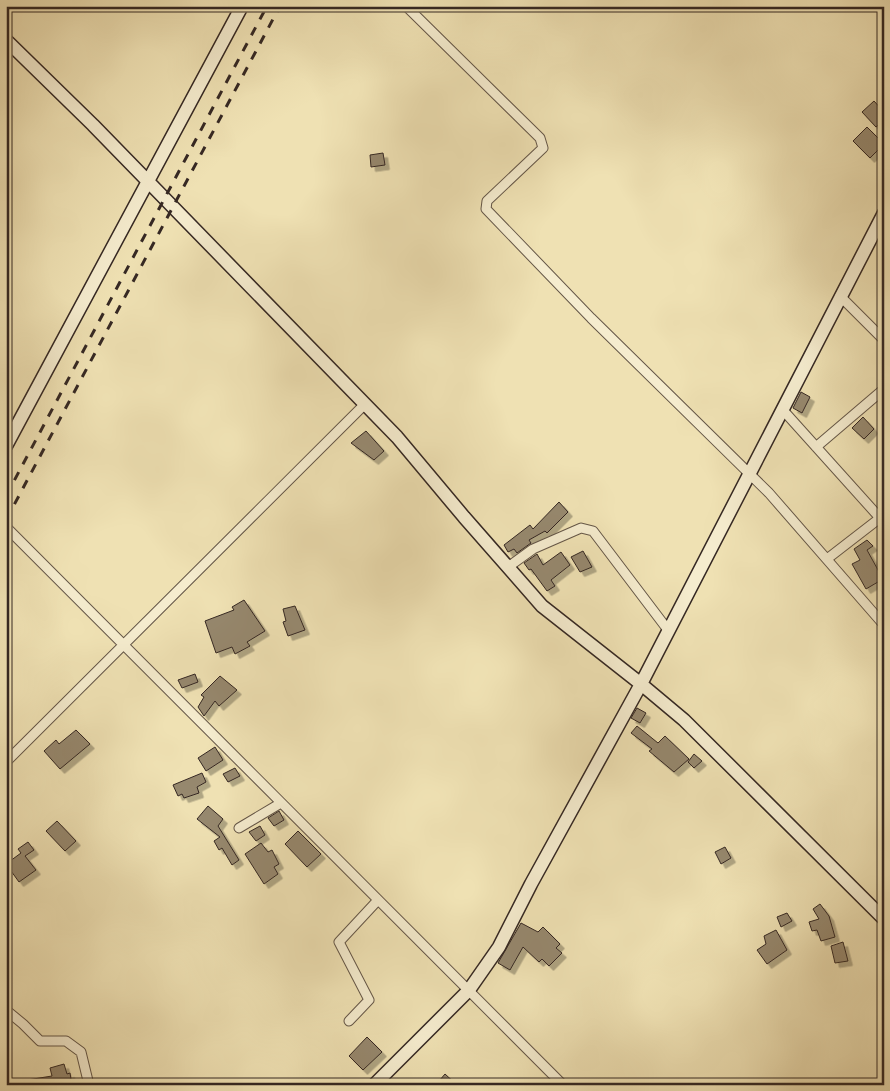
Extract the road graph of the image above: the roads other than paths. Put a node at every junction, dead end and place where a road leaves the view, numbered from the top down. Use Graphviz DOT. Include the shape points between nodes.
graph roads {
  1 [pos="242,6"];
  2 [pos="406,6"];
  3 [pos="6,40"];
  4 [pos="148,182"];
  5 [pos="884,213"];
  6 [pos="840,296"];
  7 [pos="884,340"];
  8 [pos="884,389"];
  9 [pos="365,404"];
  10 [pos="782,409"];
  11 [pos="6,446"];
  12 [pos="816,447"];
  13 [pos="750,474"];
  14 [pos="6,527"];
  15 [pos="827,558"];
  16 [pos="508,568"];
  17 [pos="884,625"];
  18 [pos="668,630"];
  19 [pos="123,646"];
  20 [pos="641,684"];
  21 [pos="6,762"];
  22 [pos="281,803"];
  23 [pos="239,828"];
  24 [pos="378,900"];
  25 [pos="884,919"];
  26 [pos="468,990"];
  27 [pos="6,1010"];
  28 [pos="349,1021"];
  29 [pos="89,1085"];
  30 [pos="374,1085"];
  31 [pos="563,1085"];
  1 -- 4 [label="street"];
  2 -- 13 [label="street" via="540,138 542,148 487,202 486,209 591,318"];
  3 -- 4 [label="street"];
  4 -- 9 [label="street"];
  4 -- 11 [label="street"];
  5 -- 6 [label="street"];
  6 -- 7 [label="street"];
  6 -- 10 [label="street"];
  8 -- 12 [label="street"];
  9 -- 16 [label="street"];
  9 -- 19 [label="street"];
  10 -- 12 [label="street"];
  10 -- 13 [label="street"];
  12 -- 15 [label="street" via="880,518"];
  13 -- 15 [label="street"];
  13 -- 18 [label="street"];
  14 -- 19 [label="street"];
  15 -- 17 [label="street"];
  16 -- 18 [label="street" via="533,549 581,528 592,531"];
  16 -- 20 [label="street" via="542,606"];
  18 -- 20 [label="street"];
  19 -- 21 [label="street"];
  19 -- 22 [label="street"];
  20 -- 25 [label="street" via="684,720"];
  20 -- 26 [label="street" via="500,947"];
  22 -- 23 [label="street"];
  22 -- 24 [label="street"];
  24 -- 26 [label="street"];
  24 -- 28 [label="street" via="339,942 369,1000"];
  26 -- 30 [label="street"];
  26 -- 31 [label="street"];
  27 -- 29 [label="street" via="40,1041 66,1041 81,1052"];
}
